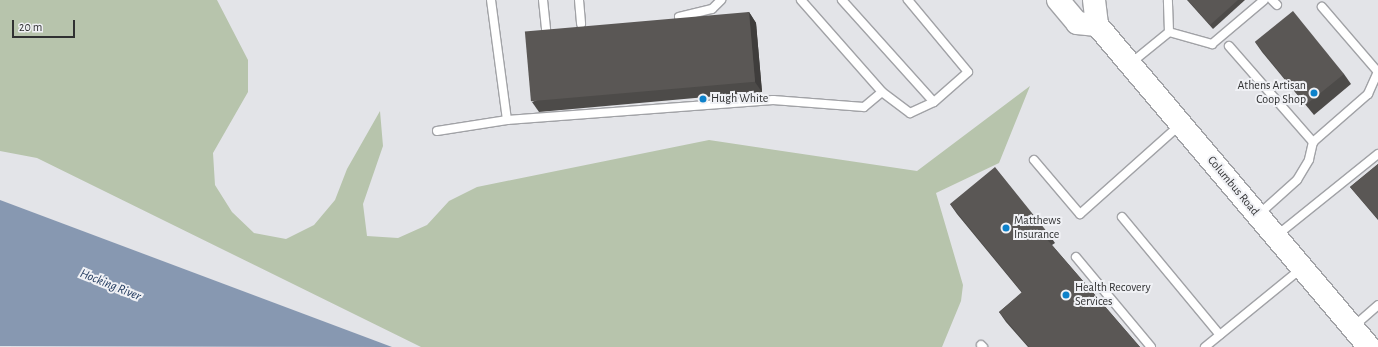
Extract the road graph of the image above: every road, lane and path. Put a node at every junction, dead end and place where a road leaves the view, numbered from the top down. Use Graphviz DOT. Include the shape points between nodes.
graph roads {
  1 [pos="491,0"];
  2 [pos="543,0"];
  3 [pos="580,0"];
  4 [pos="721,0"];
  5 [pos="801,0"];
  6 [pos="842,0"];
  7 [pos="908,0"];
  8 [pos="1058,0"];
  9 [pos="1094,0"];
  10 [pos="1168,0"];
  11 [pos="1264,0"];
  12 [pos="1322,7"];
  13 [pos="679,17"];
  14 [pos="581,24"];
  15 [pos="1097,25"];
  16 [pos="546,31"];
  17 [pos="1169,32"];
  18 [pos="1229,46"];
  19 [pos="1130,64"];
  20 [pos="882,92"];
  21 [pos="934,102"];
  22 [pos="507,120"];
  23 [pos="1181,124"];
  24 [pos="437,131"];
  25 [pos="1313,142"];
  26 [pos="1378,154"];
  27 [pos="1034,160"];
  28 [pos="1258,215"];
  29 [pos="1122,217"];
  30 [pos="1276,236"];
  31 [pos="1076,257"];
  32 [pos="1303,268"];
  33 [pos="1378,305"];
  34 [pos="1352,327"];
  35 [pos="1220,335"];
  36 [pos="1151,347"];
  37 [pos="1205,347"];
  38 [pos="1369,347"];
  1 -- 22 [label="lane"];
  2 -- 16 [label="lane"];
  3 -- 14 [label="lane"];
  4 -- 13 [label="lane" via="712,10"];
  5 -- 20 [label="lane"];
  6 -- 21 [label="lane"];
  7 -- 21 [label="lane" via="968,72"];
  8 -- 15 [label="main road" via="1077,22"];
  9 -- 15 [label="main road"];
  10 -- 17 [label="lane"];
  11 -- 17 [label="lane" via="1212,44"];
  12 -- 25 [label="lane" via="1378,72 1368,94"];
  15 -- 19 [label="main road, Columbus Road"];
  17 -- 19 [label="lane"];
  18 -- 25 [label="lane"];
  19 -- 23 [label="main road, Columbus Road"];
  20 -- 21 [label="lane" via="910,113"];
  20 -- 22 [label="lane" via="864,107 773,100"];
  22 -- 24 [label="lane"];
  23 -- 27 [label="lane" via="1080,214"];
  23 -- 28 [label="main road, Columbus Road"];
  25 -- 28 [label="lane" via="1309,160 1297,180"];
  26 -- 30 [label="lane"];
  28 -- 30 [label="main road, Columbus Road"];
  29 -- 35 [label="lane"];
  30 -- 32 [label="main road, Columbus Road"];
  31 -- 36 [label="lane"];
  32 -- 34 [label="main road, Columbus Road"];
  32 -- 35 [label="lane"];
  33 -- 34 [label="lane"];
  34 -- 38 [label="main road, Columbus Road"];
  35 -- 37 [label="lane"];
}
